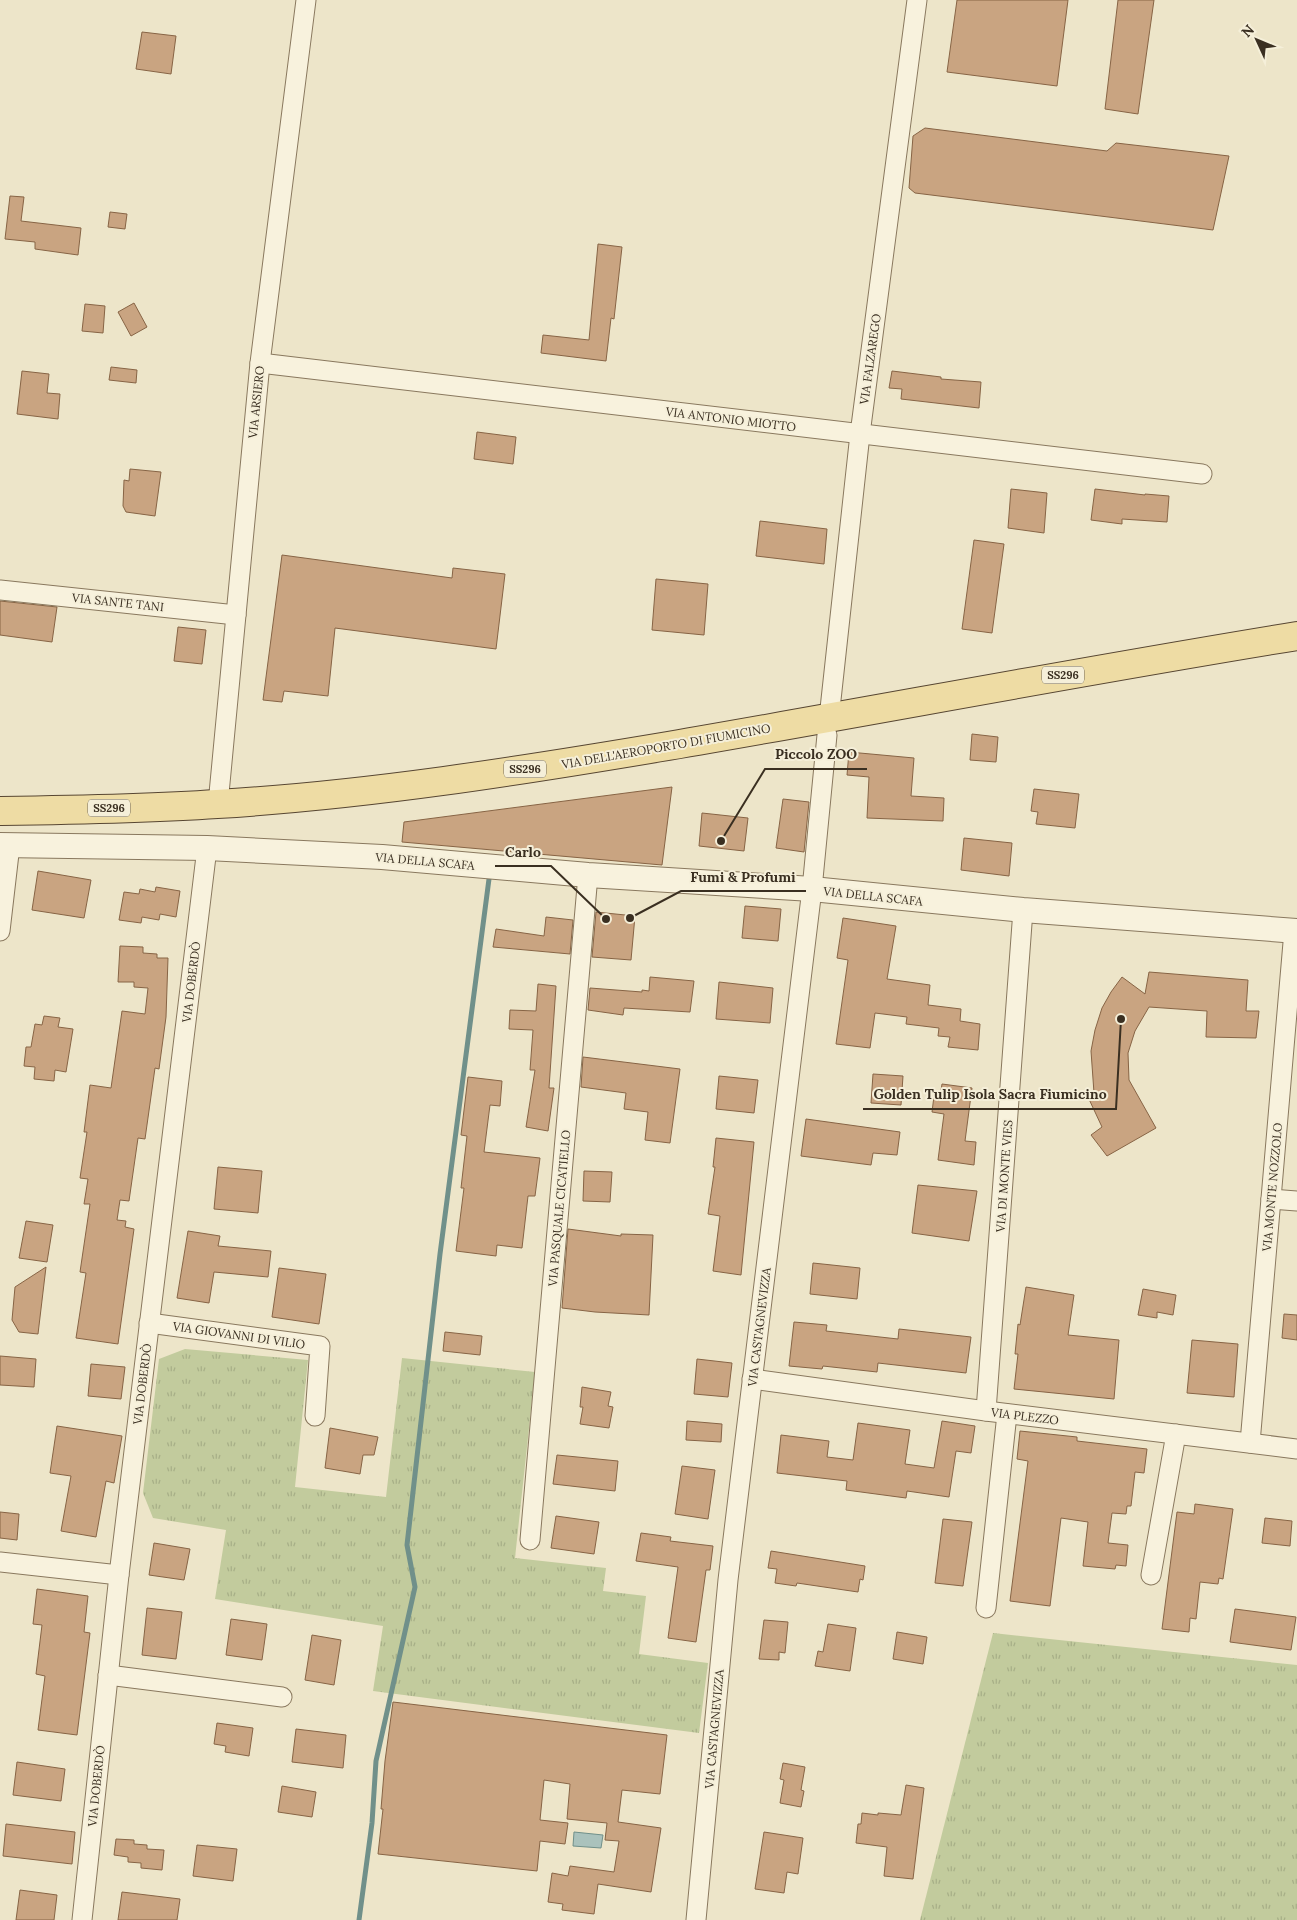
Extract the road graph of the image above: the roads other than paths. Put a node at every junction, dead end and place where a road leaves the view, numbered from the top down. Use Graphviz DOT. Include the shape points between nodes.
graph roads {
  1 [pos="306,0"];
  2 [pos="917,0"];
  3 [pos="260,363"];
  4 [pos="860,434"];
  5 [pos="1202,474"];
  6 [pos="0,590"];
  7 [pos="236,615"];
  8 [pos="1297,636"];
  9 [pos="828,726"];
  10 [pos="218,804"];
  11 [pos="0,811"];
  12 [pos="5,845"];
  13 [pos="208,848"];
  14 [pos="588,875"];
  15 [pos="812,890"];
  16 [pos="1023,910"];
  17 [pos="0,931"];
  18 [pos="1295,931"];
  19 [pos="1271,1199"];
  20 [pos="1297,1201"];
  21 [pos="149,1323"];
  22 [pos="752,1379"];
  23 [pos="986,1411"];
  24 [pos="1007,1414"];
  25 [pos="316,1416"];
  26 [pos="1176,1434"];
  27 [pos="1250,1443"];
  28 [pos="1297,1449"];
  29 [pos="530,1540"];
  30 [pos="0,1562"];
  31 [pos="1151,1575"];
  32 [pos="119,1576"];
  33 [pos="986,1608"];
  34 [pos="108,1675"];
  35 [pos="282,1697"];
  36 [pos="82,1920"];
  37 [pos="696,1920"];
  1 -- 3 [label="street, VIA ARSIERO"];
  2 -- 4 [label="street, VIA FALZAREGO"];
  3 -- 4 [label="street, VIA ANTONIO MIOTTO"];
  3 -- 7 [label="street, VIA ARSIERO"];
  4 -- 5 [label="street, VIA ANTONIO MIOTTO"];
  4 -- 9 [label="street, VIA FALZAREGO"];
  6 -- 7 [label="street, VIA SANTE TANI"];
  7 -- 10 [label="street, VIA ARSIERO"];
  8 -- 9 [label="main road, VIA DELL'AEROPORTO DI FIUMICINO / SS296" via="1114,666"];
  9 -- 10 [label="main road, VIA DELL'AEROPORTO DI FIUMICINO / SS296" via="378,789"];
  9 -- 15 [label="street, VIA CASTAGNEVIZZA"];
  10 -- 11 [label="main road, VIA DELL'AEROPORTO DI FIUMICINO / SS296"];
  12 -- 13 [label="street, VIA DELLA SCAFA"];
  12 -- 17 [label="street"];
  13 -- 14 [label="street, VIA DELLA SCAFA" via="382,857"];
  13 -- 21 [label="street, VIA DOBERDÒ"];
  14 -- 15 [label="street, VIA DELLA SCAFA"];
  14 -- 29 [label="street, VIA PASQUALE CICATIELLO"];
  15 -- 16 [label="street, VIA DELLA SCAFA"];
  15 -- 22 [label="street, VIA CASTAGNEVIZZA"];
  16 -- 18 [label="street, VIA DELLA SCAFA"];
  16 -- 23 [label="street, VIA DI MONTE VIES"];
  18 -- 19 [label="street, VIA MONTE NOZZOLO"];
  19 -- 20 [label="street"];
  19 -- 27 [label="street, VIA MONTE NOZZOLO"];
  21 -- 25 [label="street, VIA GIOVANNI DI VILIO" via="320,1346"];
  21 -- 32 [label="street, VIA DOBERDÒ"];
  22 -- 23 [label="street, VIA PLEZZO"];
  22 -- 37 [label="street, VIA CASTAGNEVIZZA" via="728,1580"];
  23 -- 24 [label="street, VIA PLEZZO"];
  24 -- 26 [label="street, VIA PLEZZO"];
  24 -- 33 [label="street"];
  26 -- 27 [label="street, VIA PLEZZO"];
  26 -- 31 [label="street"];
  27 -- 28 [label="street, VIA PLEZZO"];
  30 -- 32 [label="street"];
  32 -- 34 [label="street, VIA DOBERDÒ"];
  34 -- 35 [label="street"];
  34 -- 36 [label="street, VIA DOBERDÒ"];
}
